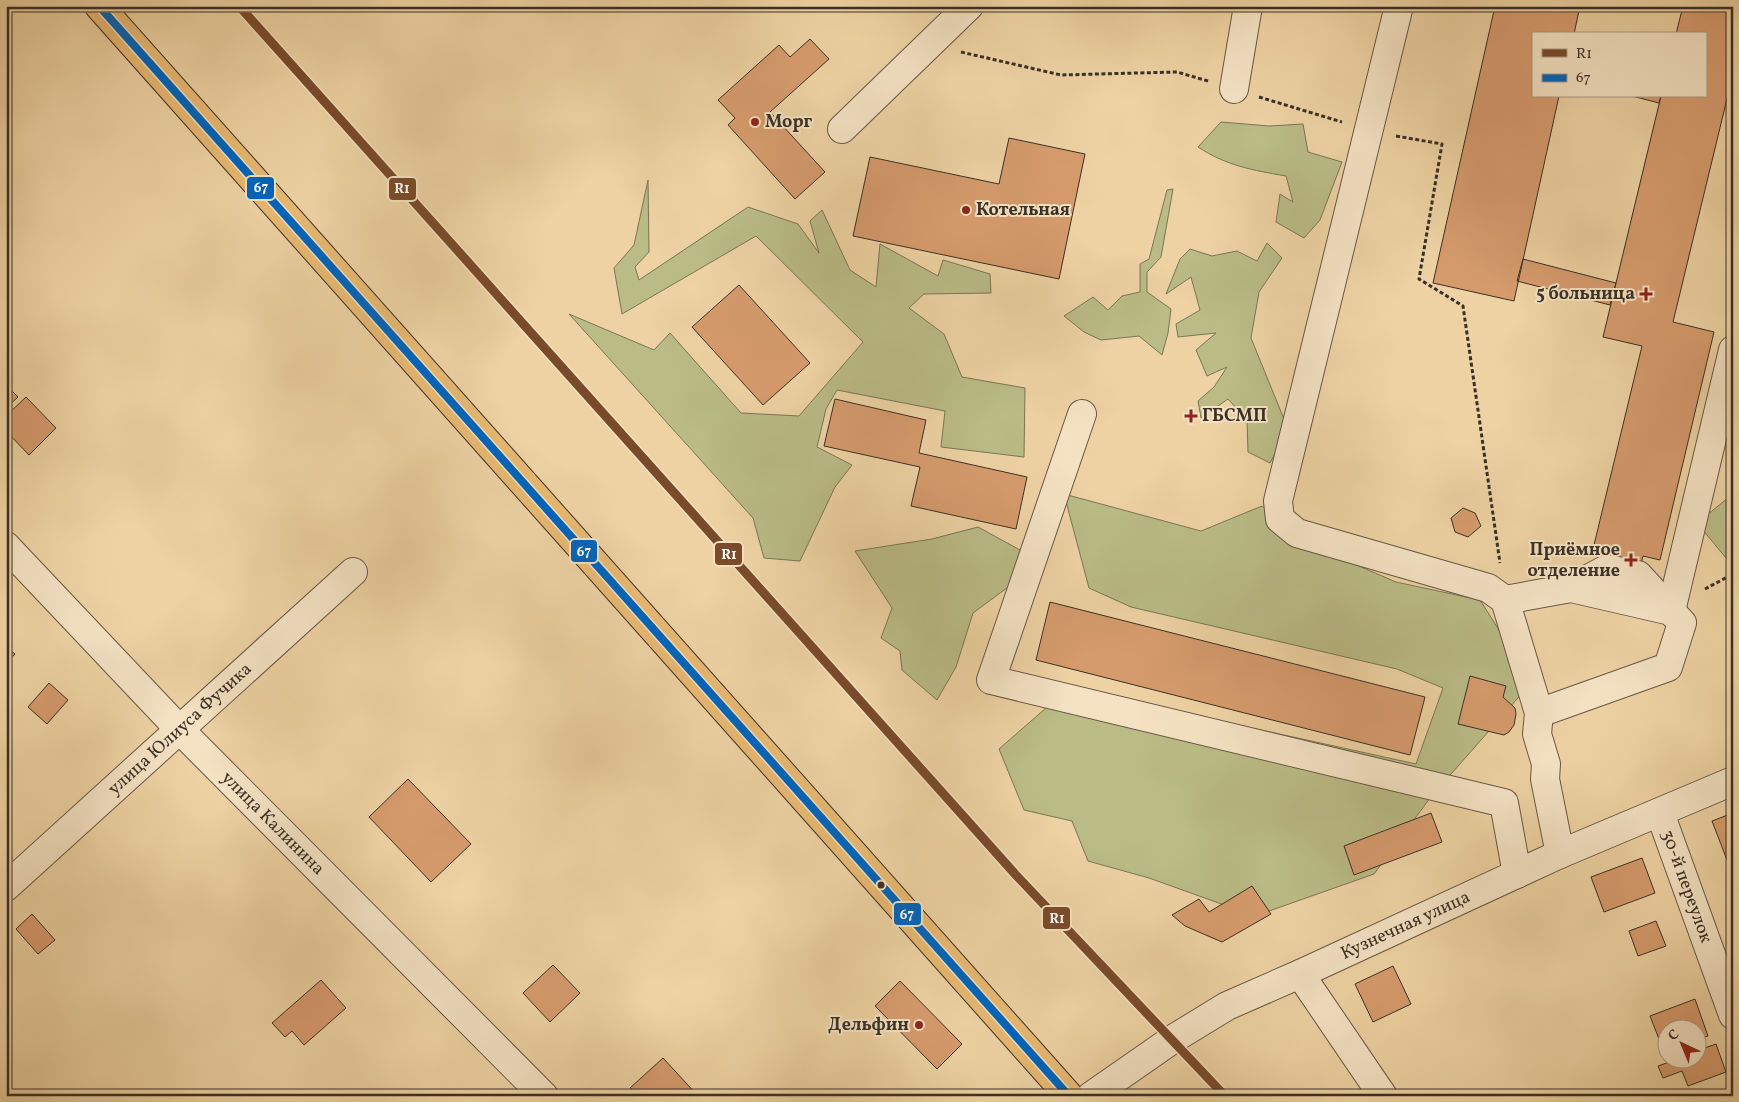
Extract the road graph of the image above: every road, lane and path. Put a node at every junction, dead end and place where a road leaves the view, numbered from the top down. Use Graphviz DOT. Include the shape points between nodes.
graph roads {
  1 [pos="98,6"];
  2 [pos="969,6"];
  3 [pos="1248,6"];
  4 [pos="1399,6"];
  5 [pos="931,45"];
  6 [pos="1234,89"];
  7 [pos="842,129"];
  8 [pos="1369,131"];
  9 [pos="1733,350"];
  10 [pos="1082,414"];
  11 [pos="6,546"];
  12 [pos="353,572"];
  13 [pos="1505,600"];
  14 [pos="1671,611"];
  15 [pos="1539,713"];
  16 [pos="180,730"];
  17 [pos="1733,781"];
  18 [pos="1660,813"];
  19 [pos="1560,854"];
  20 [pos="1517,874"];
  21 [pos="6,887"];
  22 [pos="1300,974"];
  23 [pos="1733,1015"];
  24 [pos="544,1096"];
  25 [pos="1069,1096"];
  26 [pos="1091,1096"];
  27 [pos="1383,1096"];
  1 -- 25 [label="main road"];
  2 -- 5 [label="street"];
  3 -- 6 [label="street"];
  4 -- 8 [label="street"];
  5 -- 6 [label="path" via="1061,75 1177,72"];
  5 -- 7 [label="street"];
  6 -- 8 [label="path"];
  8 -- 13 [label="path" via="1442,144 1419,279 1462,306"];
  8 -- 13 [label="street" via="1278,500 1280,519 1297,533 1488,588"];
  9 -- 14 [label="street"];
  10 -- 20 [label="street" via="990,680 1504,803"];
  11 -- 16 [label="street, улица Калинина"];
  12 -- 16 [label="street, улица Юлиуса Фучика"];
  13 -- 14 [label="street" via="1571,588"];
  13 -- 15 [label="street"];
  14 -- 15 [label="street" via="1682,624 1668,667"];
  15 -- 19 [label="street" via="1538,734"];
  16 -- 21 [label="street, улица Юлиуса Фучика"];
  16 -- 24 [label="street, улица Калинина"];
  17 -- 18 [label="street, Кузнечная улица"];
  18 -- 19 [label="street, Кузнечная улица"];
  18 -- 23 [label="street, 30-й переулок"];
  19 -- 20 [label="street, Кузнечная улица"];
  20 -- 22 [label="street, Кузнечная улица"];
  22 -- 26 [label="street, Кузнечная улица" via="1227,1006 1172,1039"];
  22 -- 27 [label="street"];
}
